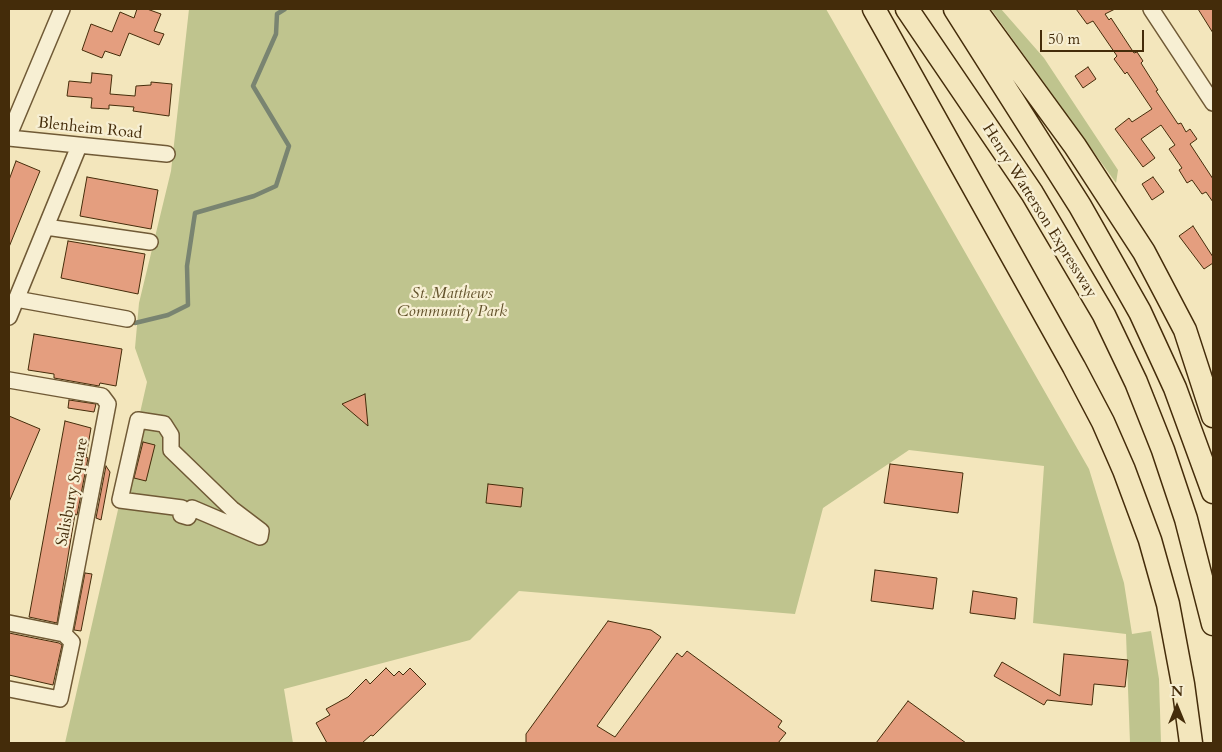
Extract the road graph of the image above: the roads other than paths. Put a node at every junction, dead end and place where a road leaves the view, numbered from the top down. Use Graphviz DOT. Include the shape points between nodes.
graph roads {
  1 [pos="62,9"];
  2 [pos="874,9"];
  3 [pos="907,9"];
  4 [pos="954,9"];
  5 [pos="975,9"];
  6 [pos="1151,9"];
  7 [pos="1213,103"];
  8 [pos="9,136"];
  9 [pos="79,146"];
  10 [pos="167,154"];
  11 [pos="46,227"];
  12 [pos="150,242"];
  13 [pos="16,299"];
  14 [pos="9,317"];
  15 [pos="127,319"];
  16 [pos="9,380"];
  17 [pos="1213,416"];
  18 [pos="1213,492"];
  19 [pos="261,531"];
  20 [pos="9,623"];
  21 [pos="1213,624"];
  22 [pos="64,634"];
  23 [pos="1183,684"];
  24 [pos="9,689"];
  25 [pos="1174,743"];
  26 [pos="1191,743"];
  1 -- 8 [label="street"];
  2 -- 23 [label="highway" via="1103,422 1150,540"];
  3 -- 21 [label="highway, Henry Watterson Expressway" via="1032,193 1104,315 1163,450 1186,519"];
  4 -- 18 [label="highway" via="1085,214 1140,312 1175,388"];
  5 -- 17 [label="highway" via="1075,146 1144,252 1185,330"];
  6 -- 7 [label="street"];
  8 -- 9 [label="street, Blenheim Road"];
  9 -- 10 [label="street, Blenheim Road"];
  9 -- 11 [label="street"];
  11 -- 12 [label="street"];
  11 -- 13 [label="street"];
  13 -- 14 [label="street"];
  13 -- 15 [label="street"];
  16 -- 22 [label="street, Salisbury Square" via="102,396 108,404"];
  19 -- 19 [label="street" via="260,537 192,508 188,517 181,515 182,508 120,500 138,420 164,424 171,435 171,450 232,509"];
  20 -- 22 [label="street"];
  22 -- 24 [label="street" via="72,642 60,699"];
  23 -- 25 [label="highway"];
  23 -- 26 [label="highway"];
}
